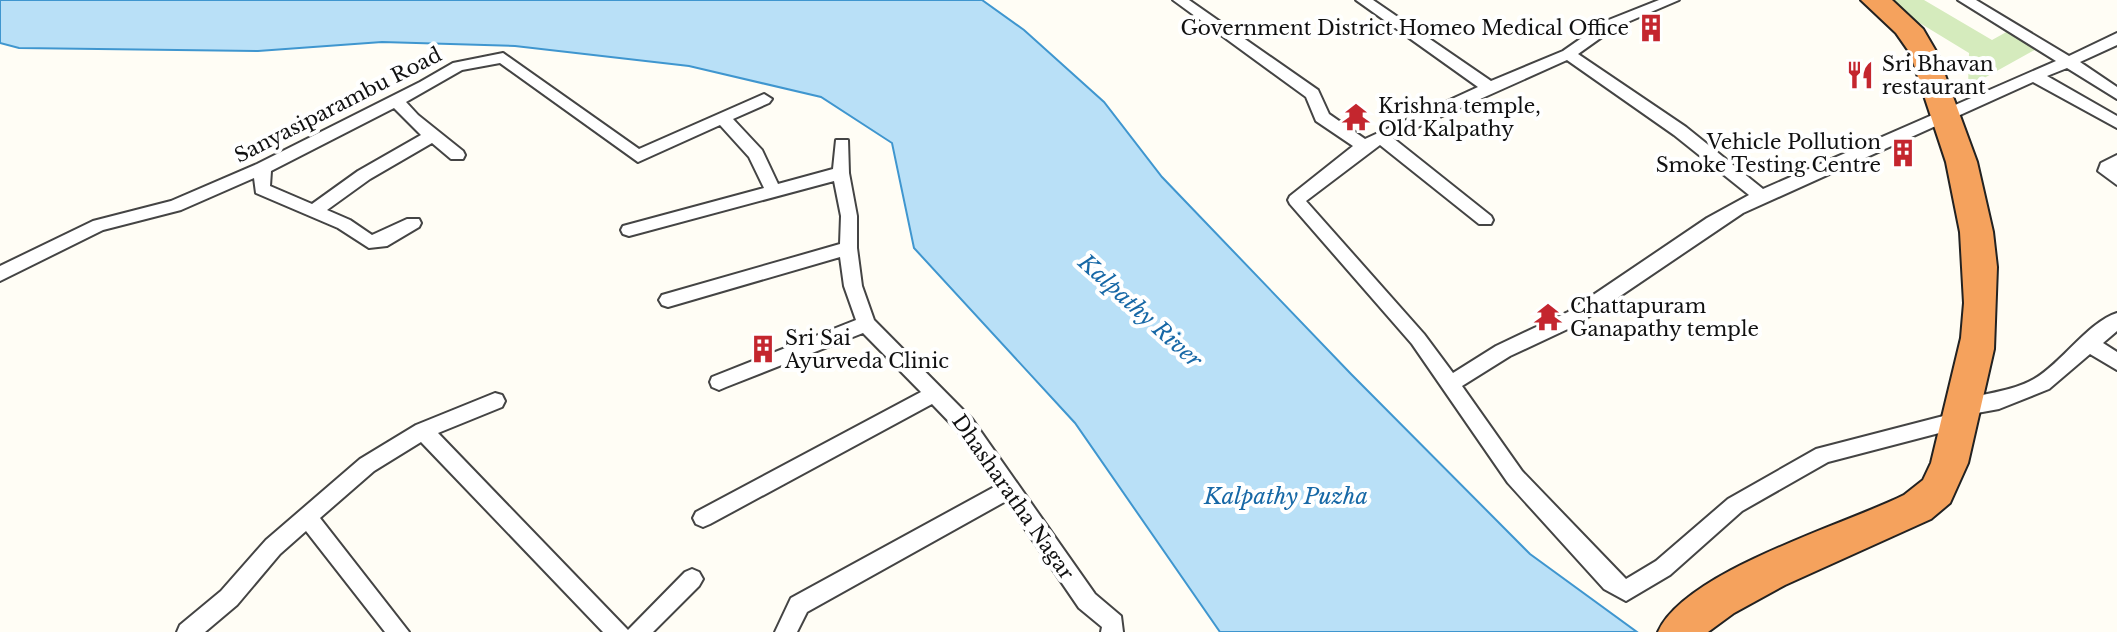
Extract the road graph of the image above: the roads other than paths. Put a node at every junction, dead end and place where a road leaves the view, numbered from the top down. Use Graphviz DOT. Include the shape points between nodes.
graph roads {
  1 [pos="1180,0"];
  2 [pos="1363,0"];
  3 [pos="1672,0"];
  4 [pos="1865,0"];
  5 [pos="1874,0"];
  6 [pos="1965,0"];
  7 [pos="2115,41"];
  8 [pos="1568,54"];
  9 [pos="2068,61"];
  10 [pos="1925,62"];
  11 [pos="2035,76"];
  12 [pos="1490,88"];
  13 [pos="2117,94"];
  14 [pos="764,99"];
  15 [pos="396,101"];
  16 [pos="1948,112"];
  17 [pos="723,118"];
  18 [pos="2117,123"];
  19 [pos="433,135"];
  20 [pos="1373,142"];
  21 [pos="842,144"];
  22 [pos="457,155"];
  23 [pos="2117,161"];
  24 [pos="263,168"];
  25 [pos="841,173"];
  26 [pos="2117,179"];
  27 [pos="773,190"];
  28 [pos="1761,196"];
  29 [pos="315,210"];
  30 [pos="1485,220"];
  31 [pos="413,223"];
  32 [pos="629,230"];
  33 [pos="848,248"];
  34 [pos="0,274"];
  35 [pos="668,300"];
  36 [pos="2117,320"];
  37 [pos="866,324"];
  38 [pos="2088,343"];
  39 [pos="2117,362"];
  40 [pos="719,382"];
  41 [pos="1452,383"];
  42 [pos="936,393"];
  43 [pos="495,401"];
  44 [pos="1960,414"];
  45 [pos="423,431"];
  46 [pos="1011,488"];
  47 [pos="307,517"];
  48 [pos="703,518"];
  49 [pos="692,579"];
  50 [pos="1686,624"];
  51 [pos="188,632"];
  52 [pos="398,632"];
  53 [pos="618,632"];
  54 [pos="638,632"];
  55 [pos="786,632"];
  56 [pos="1112,632"];
  1 -- 20 [label="street" via="1313,94 1322,117"];
  2 -- 12 [label="street"];
  3 -- 8 [label="street" via="1611,24"];
  4 -- 10 [label="highway" via="1892,21"];
  5 -- 10 [label="highway" via="1899,19 1925,54"];
  6 -- 9 [label="street"];
  7 -- 9 [label="street"];
  8 -- 12 [label="street"];
  8 -- 28 [label="street" via="1680,131"];
  9 -- 11 [label="street"];
  9 -- 13 [label="street"];
  10 -- 16 [label="highway"];
  11 -- 16 [label="street"];
  11 -- 18 [label="street"];
  12 -- 20 [label="street"];
  14 -- 17 [label="street, Sanyasiparambu Road"];
  15 -- 17 [label="street, Sanyasiparambu Road" via="458,66 503,58 638,156"];
  15 -- 19 [label="street"];
  15 -- 24 [label="street, Sanyasiparambu Road"];
  16 -- 28 [label="street"];
  16 -- 44 [label="highway" via="1973,205 1980,270 1978,339"];
  17 -- 27 [label="street" via="756,154"];
  19 -- 22 [label="street"];
  19 -- 29 [label="street"];
  20 -- 30 [label="street"];
  20 -- 41 [label="street" via="1296,200"];
  21 -- 25 [label="street, Dhasharatha Nagar"];
  23 -- 26 [label="street" via="2106,171"];
  24 -- 29 [label="street" via="262,189"];
  24 -- 34 [label="street, Sanyasiparambu Road" via="175,206 99,225"];
  25 -- 27 [label="street"];
  25 -- 33 [label="street, Dhasharatha Nagar"];
  27 -- 32 [label="street"];
  28 -- 41 [label="street" via="1574,318"];
  29 -- 31 [label="street" via="369,242"];
  33 -- 35 [label="street"];
  33 -- 37 [label="street, Dhasharatha Nagar"];
  36 -- 38 [label="street"];
  37 -- 40 [label="street"];
  37 -- 42 [label="street, Dhasharatha Nagar"];
  38 -- 39 [label="street"];
  38 -- 44 [label="street" via="2042,384"];
  41 -- 44 [label="street" via="1515,477 1626,591 1663,568 1735,505 1823,455"];
  42 -- 46 [label="street, Dhasharatha Nagar"];
  42 -- 48 [label="street"];
  43 -- 45 [label="street"];
  44 -- 50 [label="highway" via="1947,471 1930,499 1758,580"];
  45 -- 47 [label="street" via="367,465"];
  45 -- 53 [label="street"];
  46 -- 55 [label="street" via="799,605"];
  46 -- 56 [label="street, Dhasharatha Nagar" via="1087,601 1113,623"];
  47 -- 51 [label="street" via="229,598"];
  47 -- 52 [label="street"];
  49 -- 54 [label="street"];
}
